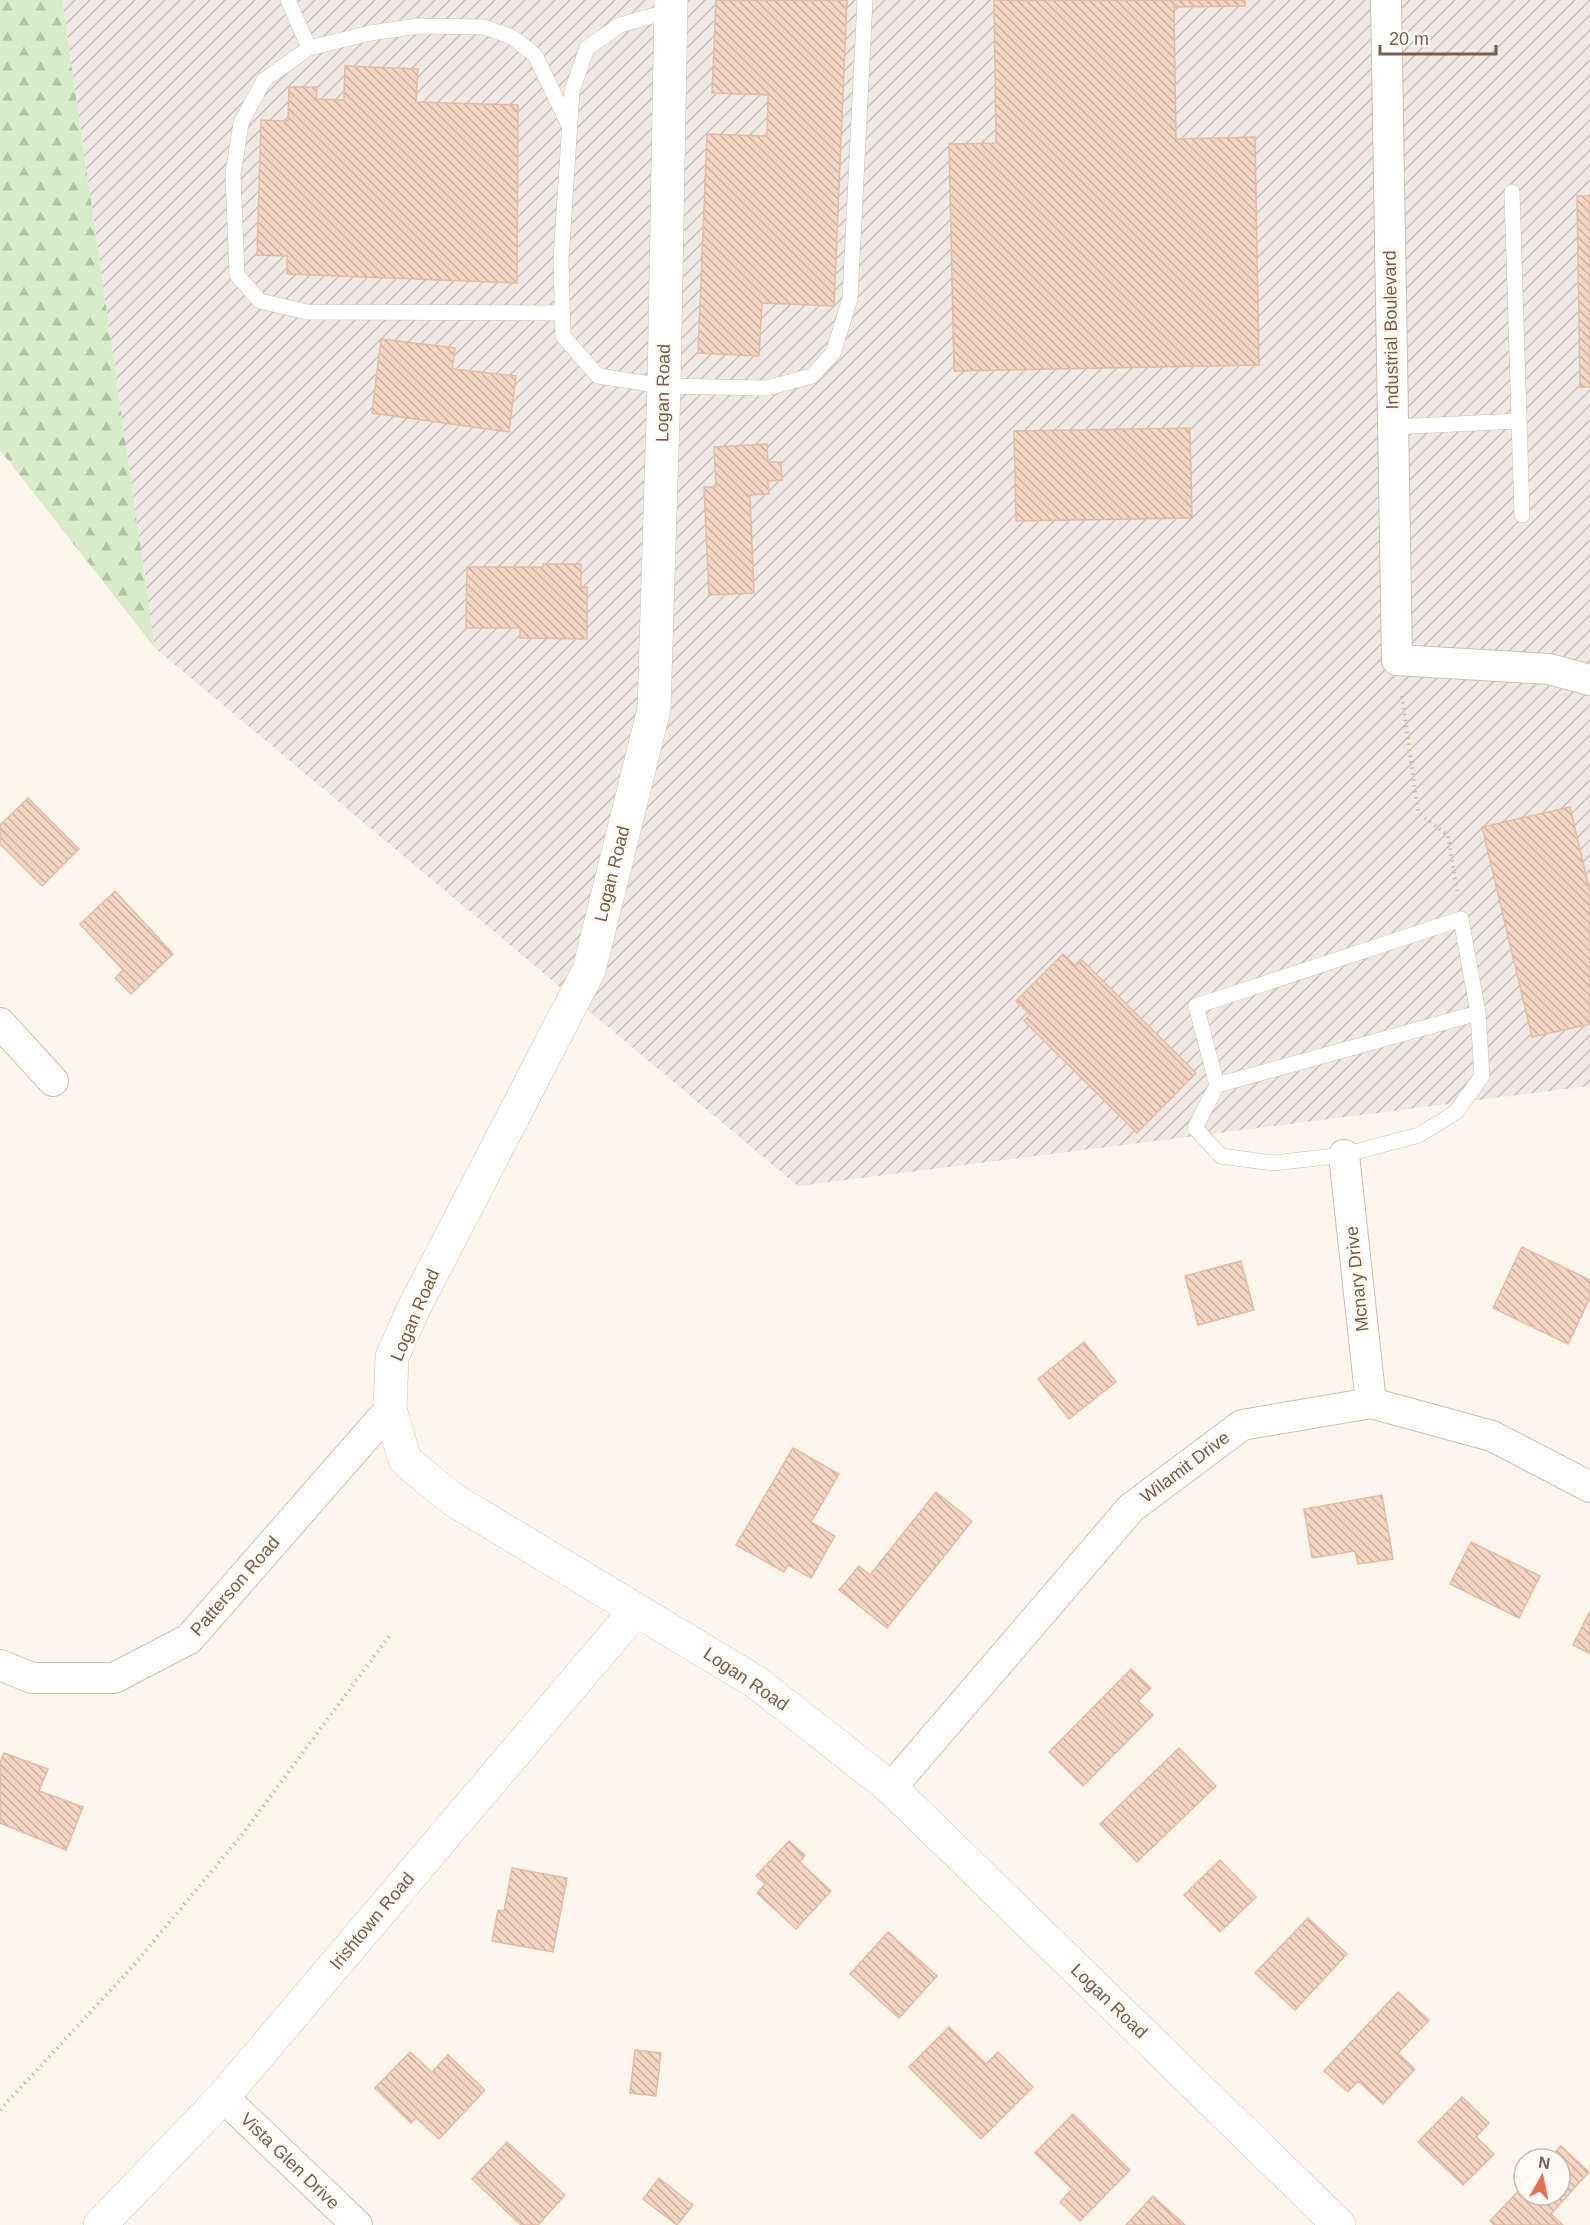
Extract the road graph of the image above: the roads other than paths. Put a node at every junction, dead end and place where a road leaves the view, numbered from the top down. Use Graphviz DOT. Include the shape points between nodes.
graph roads {
  1 [pos="288,0"];
  2 [pos="865,0"];
  3 [pos="1386,0"];
  4 [pos="670,5"];
  5 [pos="309,48"];
  6 [pos="570,127"];
  7 [pos="1512,192"];
  8 [pos="562,313"];
  9 [pos="664,386"];
  10 [pos="1518,421"];
  11 [pos="1393,427"];
  12 [pos="1522,515"];
  13 [pos="1590,680"];
  14 [pos="1478,1013"];
  15 [pos="0,1023"];
  16 [pos="53,1081"];
  17 [pos="1217,1085"];
  18 [pos="1344,1155"];
  19 [pos="1371,1403"];
  20 [pos="390,1408"];
  21 [pos="1590,1487"];
  22 [pos="636,1610"];
  23 [pos="0,1665"];
  24 [pos="891,1788"];
  25 [pos="223,2097"];
  26 [pos="100,2225"];
  27 [pos="357,2225"];
  28 [pos="1339,2225"];
  1 -- 5 [label="lane"];
  2 -- 9 [label="lane" via="850,299 833,353 812,376 767,388"];
  3 -- 11 [label="street, Industrial Boulevard"];
  4 -- 6 [label="lane" via="620,25 587,48 572,91"];
  4 -- 9 [label="street, Logan Road"];
  5 -- 6 [label="lane" via="418,26 484,27 512,38 535,55"];
  5 -- 8 [label="lane" via="264,80 241,123 233,174 237,275 260,301 307,312"];
  6 -- 8 [label="lane" via="561,259"];
  7 -- 10 [label="lane"];
  8 -- 9 [label="lane" via="563,336 598,376"];
  9 -- 20 [label="street, Logan Road" via="654,709 589,970 414,1308 392,1357"];
  10 -- 11 [label="lane"];
  10 -- 12 [label="lane"];
  11 -- 13 [label="street, Industrial Boulevard" via="1397,660 1549,669"];
  14 -- 17 [label="lane"];
  14 -- 17 [label="lane" via="1461,919 1196,1006"];
  14 -- 18 [label="lane" via="1482,1076 1456,1112 1419,1135"];
  15 -- 16 [label="street"];
  17 -- 18 [label="lane" via="1195,1128 1221,1156 1273,1164"];
  18 -- 19 [label="street, Mcnary Drive"];
  19 -- 21 [label="street, Wilamit Drive" via="1492,1436"];
  19 -- 24 [label="street, Wilamit Drive" via="1242,1425 1131,1508"];
  20 -- 22 [label="street, Logan Road" via="405,1460 452,1499"];
  20 -- 23 [label="street, Patterson Road" via="189,1640 114,1678 32,1678"];
  22 -- 24 [label="street, Logan Road" via="756,1682"];
  22 -- 25 [label="street, Irishtown Road"];
  24 -- 28 [label="street, Logan Road"];
  25 -- 26 [label="street, Irishtown Road"];
  25 -- 27 [label="street, Vista Glen Drive"];
}
